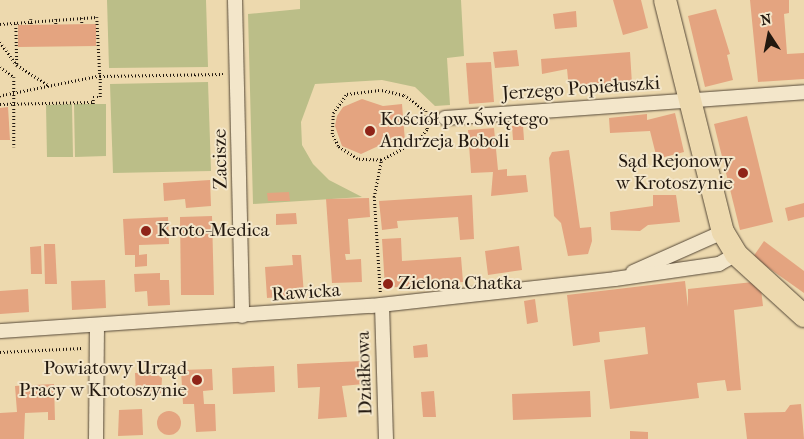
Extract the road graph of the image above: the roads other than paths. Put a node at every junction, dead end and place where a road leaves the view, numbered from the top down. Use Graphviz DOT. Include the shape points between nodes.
graph roads {
  1 [pos="235,0"];
  2 [pos="665,0"];
  3 [pos="804,92"];
  4 [pos="690,100"];
  5 [pos="445,118"];
  6 [pos="723,232"];
  7 [pos="736,254"];
  8 [pos="615,279"];
  9 [pos="378,300"];
  10 [pos="242,316"];
  11 [pos="804,316"];
  12 [pos="97,326"];
  13 [pos="0,330"];
  14 [pos="96,439"];
  15 [pos="386,439"];
  1 -- 10 [label="street, Zacisze"];
  2 -- 4 [label="main road"];
  3 -- 4 [label="street, Jerzego Popiełuszki"];
  4 -- 5 [label="street, Jerzego Popiełuszki"];
  4 -- 6 [label="main road"];
  6 -- 7 [label="main road"];
  6 -- 8 [label="street, Rawicka"];
  7 -- 8 [label="street, Rawicka" via="719,264"];
  7 -- 11 [label="main road"];
  8 -- 9 [label="street, Rawicka"];
  9 -- 10 [label="street, Rawicka"];
  9 -- 15 [label="street, Działkowa"];
  10 -- 12 [label="street, Rawicka"];
  12 -- 13 [label="street, Rawicka"];
  12 -- 14 [label="street"];
}
